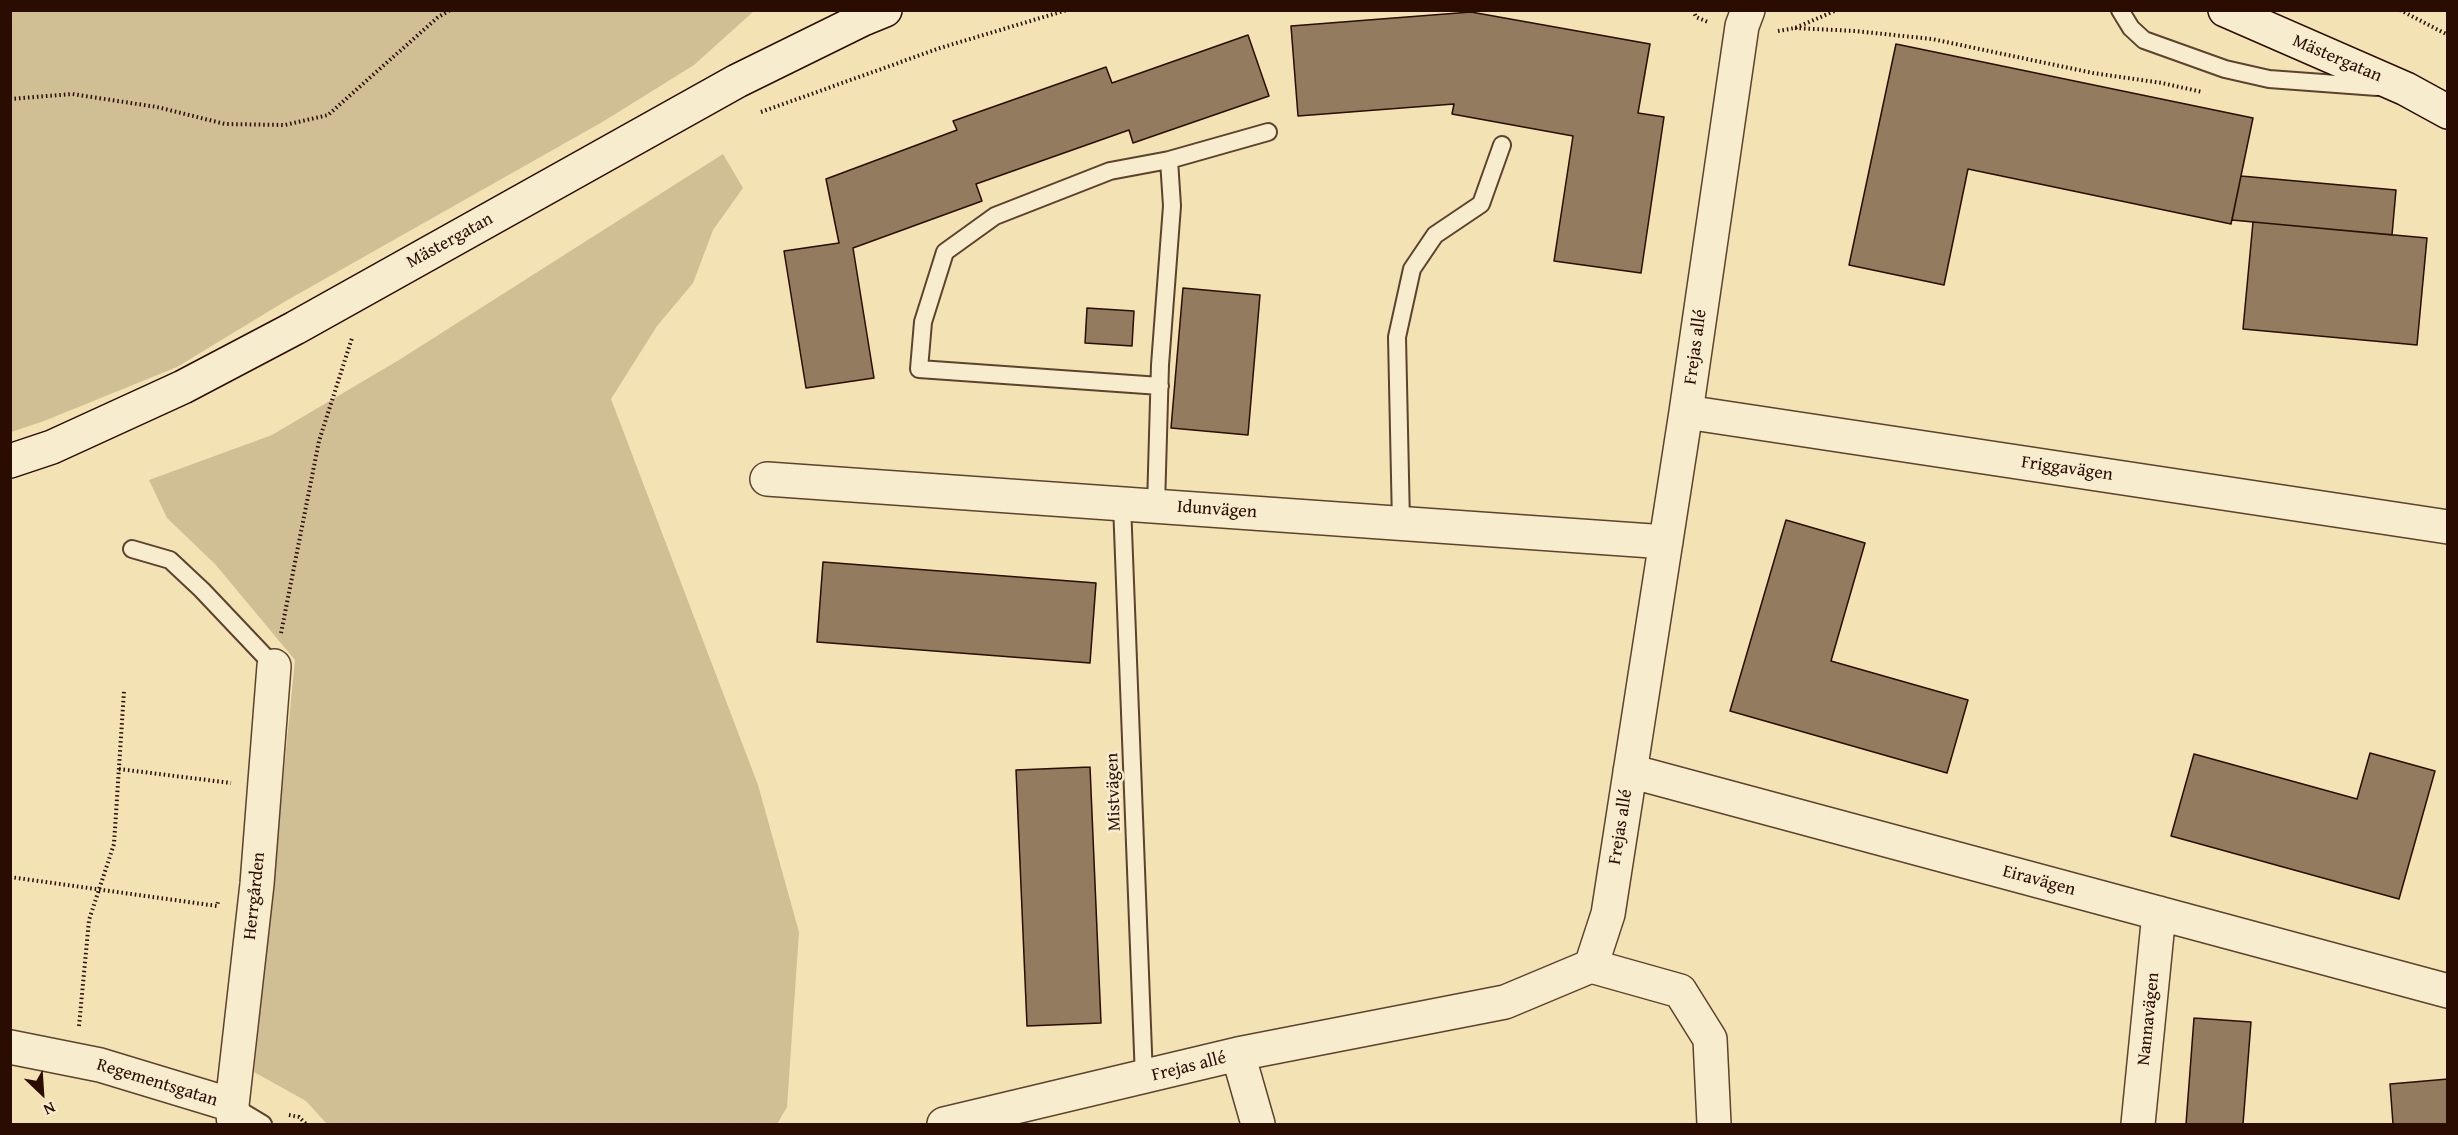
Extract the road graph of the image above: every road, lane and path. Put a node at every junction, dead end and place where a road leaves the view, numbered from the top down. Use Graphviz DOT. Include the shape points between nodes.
graph roads {
  1 [pos="450,10"];
  2 [pos="885,10"];
  3 [pos="1067,10"];
  4 [pos="2120,10"];
  5 [pos="2225,10"];
  6 [pos="2277,10"];
  7 [pos="2400,10"];
  8 [pos="1743,16"];
  9 [pos="1795,28"];
  10 [pos="2448,35"];
  11 [pos="2406,88"];
  12 [pos="2448,92"];
  13 [pos="2210,94"];
  14 [pos="10,99"];
  15 [pos="2448,112"];
  16 [pos="757,113"];
  17 [pos="1268,132"];
  18 [pos="1502,146"];
  19 [pos="1169,160"];
  20 [pos="343,339"];
  21 [pos="1160,386"];
  22 [pos="1686,412"];
  23 [pos="10,461"];
  24 [pos="767,479"];
  25 [pos="1122,504"];
  26 [pos="1156,506"];
  27 [pos="1401,523"];
  28 [pos="2448,527"];
  29 [pos="1666,542"];
  30 [pos="132,549"];
  31 [pos="274,666"];
  32 [pos="124,691"];
  33 [pos="118,769"];
  34 [pos="1630,771"];
  35 [pos="235,783"];
  36 [pos="10,877"];
  37 [pos="99,890"];
  38 [pos="219,894"];
  39 [pos="2159,913"];
  40 [pos="1591,966"];
  41 [pos="2448,991"];
  42 [pos="10,1047"];
  43 [pos="1238,1054"];
  44 [pos="75,1060"];
  45 [pos="1144,1078"];
  46 [pos="233,1115"];
  47 [pos="263,1125"];
  48 [pos="944,1125"];
  49 [pos="1258,1125"];
  50 [pos="1714,1125"];
  51 [pos="2138,1125"];
  1 -- 14 [label="path" via="436,18 328,115 285,124 225,124 157,107 72,94"];
  2 -- 23 [label="street, Mästergatan" via="737,81 183,387 52,447"];
  3 -- 16 [label="path" via="940,48"];
  4 -- 11 [label="lane" via="2144,40 2224,69 2269,79"];
  5 -- 11 [label="street, Mästergatan"];
  6 -- 12 [label="street, Mästergatan"];
  7 -- 10 [label="path"];
  8 -- 22 [label="street, Frejas allé"];
  9 -- 13 [label="path" via="1932,39"];
  11 -- 15 [label="street, Mästergatan"];
  17 -- 19 [label="lane"];
  18 -- 27 [label="lane" via="1481,204 1435,235 1412,269 1397,337"];
  19 -- 21 [label="lane" via="1172,206"];
  19 -- 21 [label="lane" via="1110,171 995,216 945,252 923,322 920,369"];
  20 -- 31 [label="path" via="354,333 319,441"];
  21 -- 26 [label="lane"];
  22 -- 28 [label="street, Friggavägen"];
  22 -- 29 [label="street, Frejas allé"];
  24 -- 25 [label="street, Idunvägen"];
  25 -- 26 [label="street, Idunvägen"];
  25 -- 45 [label="lane, Mistvägen"];
  26 -- 27 [label="street, Idunvägen"];
  27 -- 29 [label="street, Idunvägen"];
  29 -- 34 [label="street, Frejas allé"];
  30 -- 31 [label="lane" via="170,560"];
  31 -- 46 [label="street, Herrgården"];
  32 -- 33 [label="path"];
  33 -- 35 [label="path"];
  33 -- 37 [label="path" via="114,844"];
  34 -- 39 [label="street, Eiravägen"];
  34 -- 40 [label="street, Frejas allé" via="1608,914"];
  36 -- 37 [label="path"];
  37 -- 38 [label="path" via="217,906"];
  37 -- 44 [label="path" via="90,920"];
  39 -- 41 [label="street, Eiravägen"];
  39 -- 51 [label="street, Nannavägen"];
  40 -- 43 [label="street, Frejas allé" via="1505,1002"];
  40 -- 50 [label="street" via="1680,991 1710,1039"];
  42 -- 44 [label="street, Regementsgatan"];
  43 -- 45 [label="street, Frejas allé"];
  43 -- 49 [label="street"];
  44 -- 46 [label="street, Regementsgatan" via="100,1065"];
  45 -- 48 [label="street, Frejas allé"];
  46 -- 47 [label="lane, Regementsgatan"];
}
